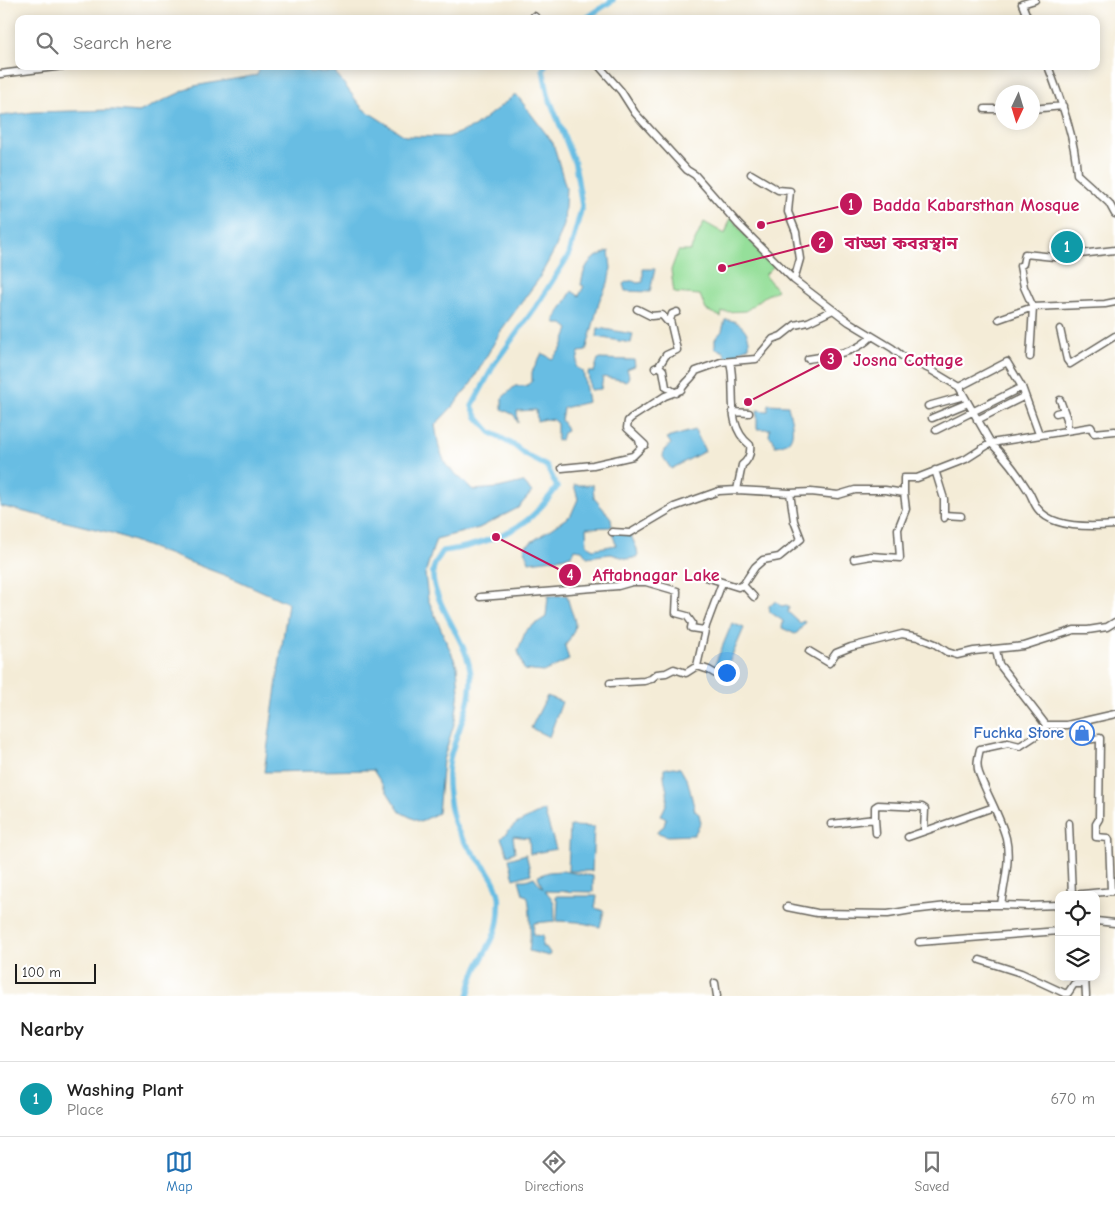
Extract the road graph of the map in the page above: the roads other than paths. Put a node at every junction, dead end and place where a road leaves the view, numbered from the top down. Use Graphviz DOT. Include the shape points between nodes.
graph roads {
  1 [pos="1035,0"];
  2 [pos="1026,15"];
  3 [pos="32,70"];
  4 [pos="604,70"];
  5 [pos="1049,70"];
  6 [pos="0,74"];
  7 [pos="1062,106"];
  8 [pos="1040,108"];
  9 [pos="985,109"];
  10 [pos="995,109"];
  11 [pos="751,174"];
  12 [pos="1115,214"];
  13 [pos="1115,250"];
  14 [pos="794,280"];
  15 [pos="1115,302"];
  16 [pos="1033,307"];
  17 [pos="637,309"];
  18 [pos="832,310"];
  19 [pos="677,312"];
  20 [pos="999,319"];
  21 [pos="670,320"];
  22 [pos="1060,329"];
  23 [pos="872,336"];
  24 [pos="1115,336"];
  25 [pos="1030,357"];
  26 [pos="808,359"];
  27 [pos="730,362"];
  28 [pos="1022,387"];
  29 [pos="959,388"];
  30 [pos="676,393"];
  31 [pos="964,396"];
  32 [pos="1025,396"];
  33 [pos="1060,400"];
  34 [pos="968,403"];
  35 [pos="928,406"];
  36 [pos="972,411"];
  37 [pos="1064,411"];
  38 [pos="733,412"];
  39 [pos="749,413"];
  40 [pos="1056,413"];
  41 [pos="932,418"];
  42 [pos="977,420"];
  43 [pos="936,430"];
  44 [pos="1067,430"];
  45 [pos="1115,431"];
  46 [pos="1039,434"];
  47 [pos="639,439"];
  48 [pos="991,443"];
  49 [pos="645,445"];
  50 [pos="562,468"];
  51 [pos="935,470"];
  52 [pos="737,490"];
  53 [pos="790,493"];
  54 [pos="904,493"];
  55 [pos="961,516"];
  56 [pos="1115,525"];
  57 [pos="612,532"];
  58 [pos="854,559"];
  59 [pos="706,577"];
  60 [pos="722,583"];
  61 [pos="743,585"];
  62 [pos="480,597"];
  63 [pos="754,597"];
  64 [pos="1115,622"];
  65 [pos="704,630"];
  66 [pos="996,650"];
  67 [pos="809,651"];
  68 [pos="697,666"];
  69 [pos="719,676"];
  70 [pos="610,683"];
  71 [pos="1115,714"];
  72 [pos="1085,722"];
  73 [pos="1046,725"];
  74 [pos="994,807"];
  75 [pos="875,819"];
  76 [pos="1069,823"];
  77 [pos="831,824"];
  78 [pos="924,831"];
  79 [pos="876,833"];
  80 [pos="908,837"];
  81 [pos="1072,891"];
  82 [pos="1113,891"];
  83 [pos="1100,892"];
  84 [pos="1001,905"];
  85 [pos="1055,905"];
  86 [pos="787,907"];
  87 [pos="1100,921"];
  88 [pos="1115,923"];
  89 [pos="1055,931"];
  90 [pos="919,942"];
  91 [pos="980,960"];
  92 [pos="1085,981"];
  93 [pos="715,983"];
  94 [pos="717,996"];
  95 [pos="1086,996"];
  1 -- 2 [label="street" via="1022,4"];
  3 -- 6 [label="street"];
  4 -- 14 [label="street" via="635,113"];
  5 -- 7 [label="street"];
  7 -- 8 [label="street"];
  7 -- 12 [label="street" via="1077,160 1077,174 1108,203"];
  9 -- 10 [label="street"];
  11 -- 14 [label="street" via="778,190 790,190 788,212 796,232 800,259"];
  13 -- 16 [label="street" via="1054,257 1025,254 1020,266"];
  14 -- 18 [label="street"];
  15 -- 16 [label="street"];
  16 -- 20 [label="street"];
  16 -- 25 [label="street"];
  17 -- 21 [label="street"];
  18 -- 23 [label="street"];
  18 -- 27 [label="street" via="795,325 772,339 756,359"];
  19 -- 21 [label="street"];
  21 -- 30 [label="street" via="677,350 666,356 657,367 662,370 666,387"];
  22 -- 24 [label="street" via="1070,364"];
  23 -- 26 [label="street" via="863,346 853,350"];
  23 -- 29 [label="street"];
  27 -- 30 [label="street" via="696,372"];
  27 -- 38 [label="street"];
  28 -- 29 [label="street" via="1007,362"];
  28 -- 32 [label="street"];
  28 -- 36 [label="street"];
  29 -- 31 [label="street"];
  30 -- 47 [label="street" via="664,396 628,421 627,428"];
  31 -- 34 [label="street"];
  31 -- 35 [label="street"];
  32 -- 42 [label="street"];
  32 -- 46 [label="street"];
  33 -- 37 [label="street"];
  34 -- 36 [label="street"];
  34 -- 41 [label="street"];
  36 -- 42 [label="street"];
  36 -- 43 [label="street"];
  37 -- 40 [label="street"];
  37 -- 44 [label="street"];
  38 -- 39 [label="street"];
  38 -- 52 [label="street" via="741,438 750,445 751,451 747,462 742,465"];
  42 -- 48 [label="street"];
  44 -- 45 [label="street" via="1091,427 1094,433"];
  44 -- 46 [label="street"];
  46 -- 48 [label="street"];
  47 -- 49 [label="street"];
  47 -- 50 [label="street" via="641,448 633,456"];
  48 -- 51 [label="street" via="966,459"];
  48 -- 56 [label="street" via="1016,472 1038,510 1051,519 1065,524"];
  51 -- 54 [label="street" via="917,478 904,478"];
  51 -- 55 [label="street" via="944,500 944,517"];
  52 -- 53 [label="street"];
  52 -- 57 [label="street" via="720,491 674,507 630,533"];
  53 -- 54 [label="street" via="838,495 855,490"];
  53 -- 61 [label="street" via="794,521 801,539 779,557 763,560"];
  54 -- 58 [label="street" via="906,509 898,529 900,558 871,556"];
  59 -- 60 [label="street"];
  60 -- 61 [label="street"];
  60 -- 65 [label="street"];
  61 -- 63 [label="street"];
  62 -- 65 [label="street" via="646,582 676,592 676,613 687,616 692,622 691,628"];
  64 -- 66 [label="street" via="1107,627 1074,630 1024,646"];
  65 -- 68 [label="street"];
  66 -- 67 [label="street" via="957,655 918,637 902,634 851,647 836,653 828,663"];
  66 -- 73 [label="street" via="999,664"];
  68 -- 69 [label="street"];
  68 -- 70 [label="street" via="688,673 674,669 644,681"];
  71 -- 72 [label="street"];
  72 -- 73 [label="street"];
  72 -- 82 [label="street" via="1086,740 1100,738 1096,837 1109,840"];
  73 -- 74 [label="street" via="1020,746 1008,743 980,749 977,767"];
  74 -- 78 [label="street"];
  74 -- 84 [label="street" via="1006,838"];
  75 -- 77 [label="street"];
  75 -- 78 [label="street" via="878,805 922,807 925,809"];
  75 -- 79 [label="street"];
  76 -- 81 [label="street"];
  78 -- 80 [label="street"];
  82 -- 83 [label="street"];
  84 -- 85 [label="street"];
  84 -- 86 [label="street" via="956,905 888,914 817,913"];
  87 -- 88 [label="street"];
  89 -- 90 [label="street"];
  91 -- 92 [label="street" via="1021,973 1064,993 1068,993 1074,984"];
  92 -- 95 [label="street"];
  93 -- 94 [label="street"];
}
